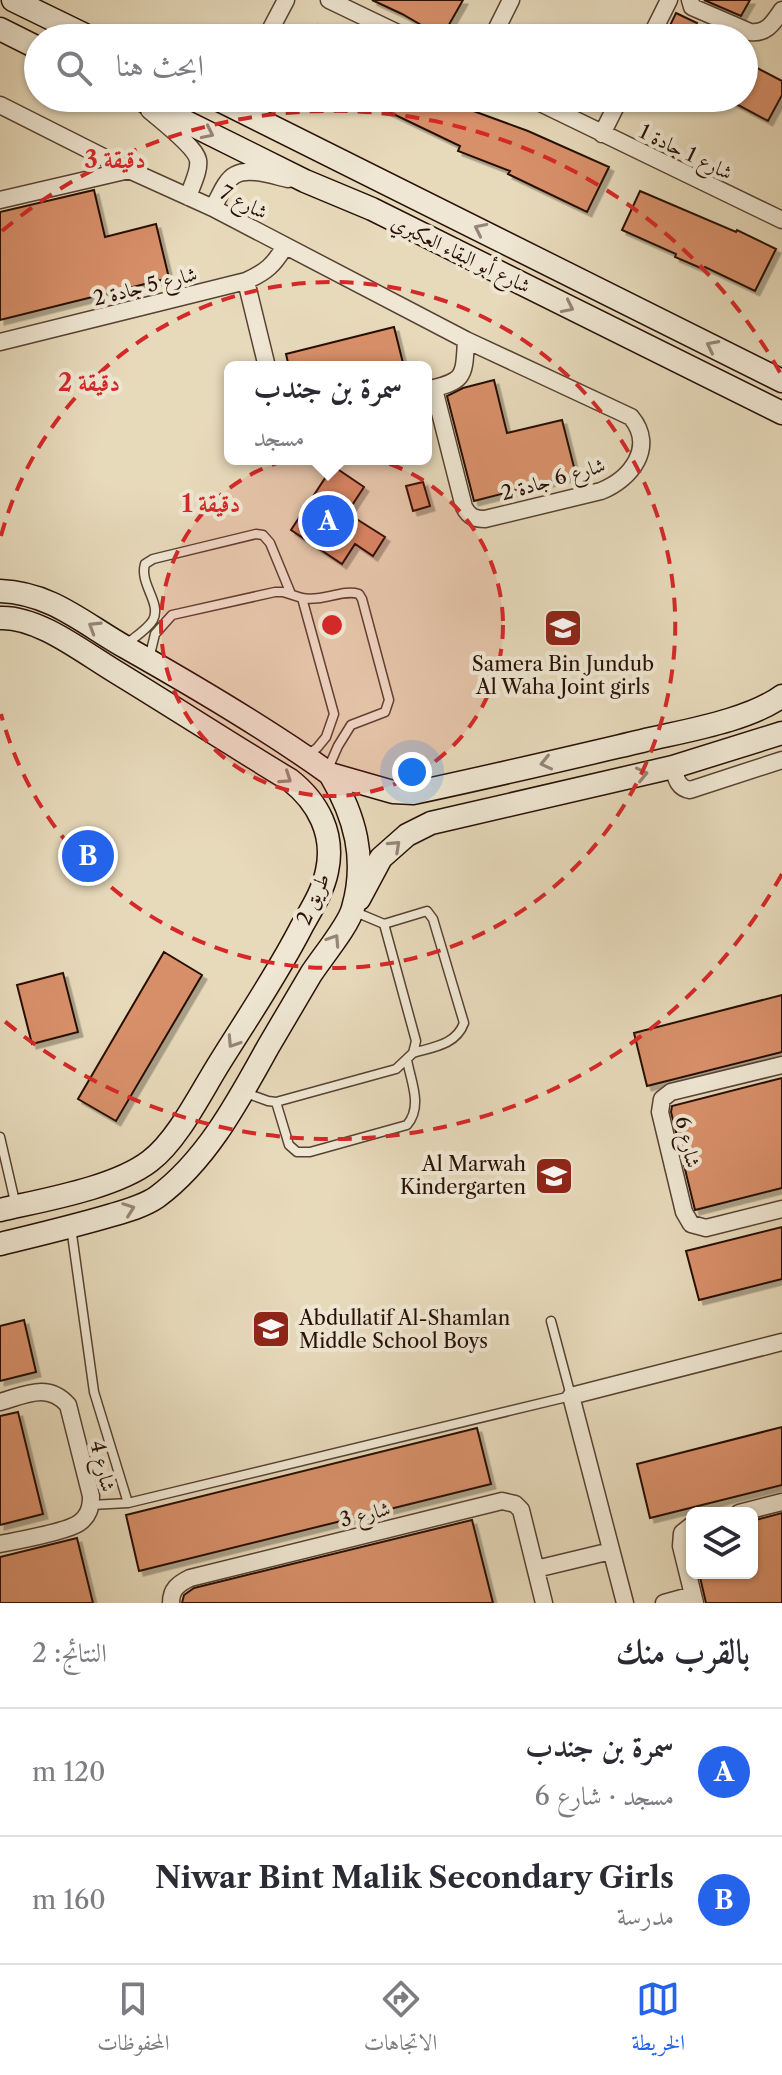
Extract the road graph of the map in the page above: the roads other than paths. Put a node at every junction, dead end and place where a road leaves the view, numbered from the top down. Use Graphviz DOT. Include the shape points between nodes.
graph roads {
  1 [pos="13,0"];
  2 [pos="286,0"];
  3 [pos="329,0"];
  4 [pos="511,0"];
  5 [pos="669,0"];
  6 [pos="690,0"];
  7 [pos="782,10"];
  8 [pos="62,24"];
  9 [pos="273,24"];
  10 [pos="379,24"];
  11 [pos="499,24"];
  12 [pos="657,24"];
  13 [pos="731,24"];
  14 [pos="0,29"];
  15 [pos="758,33"];
  16 [pos="24,41"];
  17 [pos="0,105"];
  18 [pos="152,112"];
  19 [pos="165,112"];
  20 [pos="249,112"];
  21 [pos="558,112"];
  22 [pos="613,112"];
  23 [pos="602,134"];
  24 [pos="129,170"];
  25 [pos="305,181"];
  26 [pos="188,197"];
  27 [pos="0,200"];
  28 [pos="213,208"];
  29 [pos="372,209"];
  30 [pos="782,220"];
  31 [pos="285,246"];
  32 [pos="529,254"];
  33 [pos="246,281"];
  34 [pos="466,340"];
  35 [pos="0,342"];
  36 [pos="266,361"];
  37 [pos="782,381"];
  38 [pos="432,389"];
  39 [pos="432,397"];
  40 [pos="782,413"];
  41 [pos="0,591"];
  42 [pos="291,595"];
  43 [pos="302,598"];
  44 [pos="156,609"];
  45 [pos="172,615"];
  46 [pos="0,618"];
  47 [pos="124,646"];
  48 [pos="149,660"];
  49 [pos="198,688"];
  50 [pos="782,696"];
  51 [pos="180,711"];
  52 [pos="334,714"];
  53 [pos="351,725"];
  54 [pos="258,726"];
  55 [pos="664,736"];
  56 [pos="781,737"];
  57 [pos="240,750"];
  58 [pos="304,757"];
  59 [pos="782,760"];
  60 [pos="673,767"];
  61 [pos="329,773"];
  62 [pos="473,780"];
  63 [pos="480,811"];
  64 [pos="353,911"];
  65 [pos="384,924"];
  66 [pos="287,955"];
  67 [pos="314,970"];
  68 [pos="251,1015"];
  69 [pos="277,1032"];
  70 [pos="410,1056"];
  71 [pos="782,1065"];
  72 [pos="243,1092"];
  73 [pos="276,1102"];
  74 [pos="0,1137"];
  75 [pos="86,1189"];
  76 [pos="8,1208"];
  77 [pos="782,1209"];
  78 [pos="97,1220"];
  79 [pos="70,1226"];
  80 [pos="11,1241"];
  81 [pos="551,1321"];
  82 [pos="782,1342"];
  83 [pos="571,1396"];
  84 [pos="0,1402"];
  85 [pos="782,1502"];
  86 [pos="128,1503"];
  87 [pos="91,1505"];
  88 [pos="758,1508"];
  89 [pos="686,1530"];
  90 [pos="0,1544"];
  91 [pos="611,1551"];
  92 [pos="686,1563"];
  93 [pos="536,1569"];
  94 [pos="690,1579"];
  95 [pos="694,1599"];
  96 [pos="171,1603"];
  97 [pos="544,1603"];
  98 [pos="625,1603"];
  99 [pos="664,1603"];
  1 -- 8 [label="street"];
  2 -- 9 [label="street"];
  3 -- 10 [label="street"];
  4 -- 11 [label="street"];
  5 -- 12 [label="street"];
  6 -- 13 [label="street" via="692,7"];
  7 -- 15 [label="street"];
  14 -- 16 [label="street"];
  17 -- 24 [label="street, شارع 7"];
  18 -- 26 [label="street" via="198,157"];
  19 -- 25 [label="street, شارع أبو البقاء العكبري, one-way"];
  32 -- 20 [label="street, شارع أبو البقاء العكبري, one-way"];
  21 -- 23 [label="street, شارع 1 جادة 1"];
  22 -- 23 [label="street"];
  23 -- 30 [label="street, شارع 1 جادة 1"];
  24 -- 26 [label="street, شارع 7"];
  24 -- 27 [label="street"];
  25 -- 28 [label="street" via="250,172 235,175"];
  25 -- 29 [label="street, شارع أبو البقاء العكبري"];
  26 -- 28 [label="street, شارع 7"];
  28 -- 31 [label="street, شارع 7"];
  29 -- 32 [label="street" via="399,215 516,270 527,266"];
  29 -- 40 [label="street, شارع أبو البقاء العكبري, one-way"];
  31 -- 33 [label="street, شارع 5 جادة 2" via="266,271"];
  31 -- 34 [label="street, شارع 7"];
  37 -- 32 [label="street, شارع أبو البقاء العكبري, one-way"];
  33 -- 35 [label="street, شارع 5 جادة 2"];
  33 -- 36 [label="street"];
  34 -- 38 [label="street" via="461,377"];
  34 -- 39 [label="street, شارع 6 جادة 2" via="631,417 642,437 636,462 601,491 476,519 464,507"];
  47 -- 41 [label="street, طريق 2, one-way" via="63,607"];
  42 -- 43 [label="lane"];
  42 -- 44 [label="lane" via="270,543 256,534 145,564 142,574"];
  42 -- 45 [label="lane" via="275,592"];
  43 -- 52 [label="lane"];
  43 -- 53 [label="lane" via="320,600 352,592 362,599 389,700 385,712"];
  44 -- 45 [label="lane"];
  44 -- 47 [label="lane" via="154,618"];
  45 -- 48 [label="lane" via="155,634"];
  46 -- 51 [label="street, طريق 2" via="36,626"];
  47 -- 48 [label="street, طريق 2"];
  48 -- 49 [label="street, طريق 2"];
  49 -- 51 [label="street" via="197,707"];
  49 -- 54 [label="street, طريق 2"];
  50 -- 55 [label="street, طريق 2" via="748,714"];
  51 -- 57 [label="street, طريق 2"];
  52 -- 53 [label="lane"];
  52 -- 58 [label="lane" via="326,737"];
  53 -- 61 [label="lane"];
  54 -- 57 [label="street" via="238,731"];
  54 -- 58 [label="street, طريق 2"];
  55 -- 60 [label="street" via="676,739 682,750"];
  55 -- 62 [label="street, طريق 2, one-way"];
  56 -- 60 [label="street, طريق 2"];
  57 -- 66 [label="street, طريق 2, one-way" via="304,792 327,832 328,869"];
  58 -- 61 [label="street, طريق 2"];
  59 -- 60 [label="street" via="690,790 678,784"];
  63 -- 60 [label="street, طريق 2, one-way"];
  61 -- 62 [label="street, طريق 2" via="413,793"];
  61 -- 64 [label="street, طريق 2" via="344,796 358,843"];
  62 -- 63 [label="street" via="465,793 467,803"];
  64 -- 63 [label="street, طريق 2, one-way" via="381,858 407,835"];
  64 -- 65 [label="lane"];
  67 -- 64 [label="street, طريق 2, one-way"];
  65 -- 70 [label="lane" via="416,1041"];
  65 -- 70 [label="lane" via="427,911 464,1023 452,1041"];
  66 -- 67 [label="street" via="296,972"];
  66 -- 68 [label="street, طريق 2"];
  67 -- 69 [label="street, طريق 2"];
  68 -- 69 [label="street" via="267,1011"];
  68 -- 75 [label="street, طريق 2, one-way" via="163,1149 127,1176"];
  69 -- 72 [label="street, طريق 2"];
  70 -- 73 [label="lane" via="396,1069"];
  70 -- 73 [label="lane" via="417,1105 407,1125 297,1152 289,1145"];
  71 -- 77 [label="street, شارع 6" via="671,1092 662,1099 660,1112 691,1224 706,1228"];
  72 -- 73 [label="lane"];
  78 -- 72 [label="street, طريق 2, one-way" via="153,1200 179,1179"];
  74 -- 76 [label="lane"];
  75 -- 76 [label="street, طريق 2"];
  75 -- 78 [label="street" via="80,1207"];
  76 -- 80 [label="street" via="30,1213 33,1220 28,1234"];
  78 -- 79 [label="street, طريق 2"];
  79 -- 80 [label="street, طريق 2"];
  79 -- 86 [label="lane" via="94,1392"];
  81 -- 83 [label="lane"];
  82 -- 83 [label="street"];
  83 -- 86 [label="lane"];
  83 -- 91 [label="street"];
  84 -- 87 [label="street, شارع 4" via="42,1391 61,1397 68,1405"];
  85 -- 88 [label="street"];
  86 -- 87 [label="lane"];
  87 -- 90 [label="street, شارع 4" via="76,1526"];
  89 -- 92 [label="street" via="681,1540"];
  91 -- 93 [label="street"];
  91 -- 98 [label="street"];
  93 -- 96 [label="street, شارع 3" via="521,1510 502,1501 190,1578 173,1590"];
  93 -- 97 [label="street, شارع 3"];
  94 -- 95 [label="street"];
  95 -- 99 [label="street"];
}
